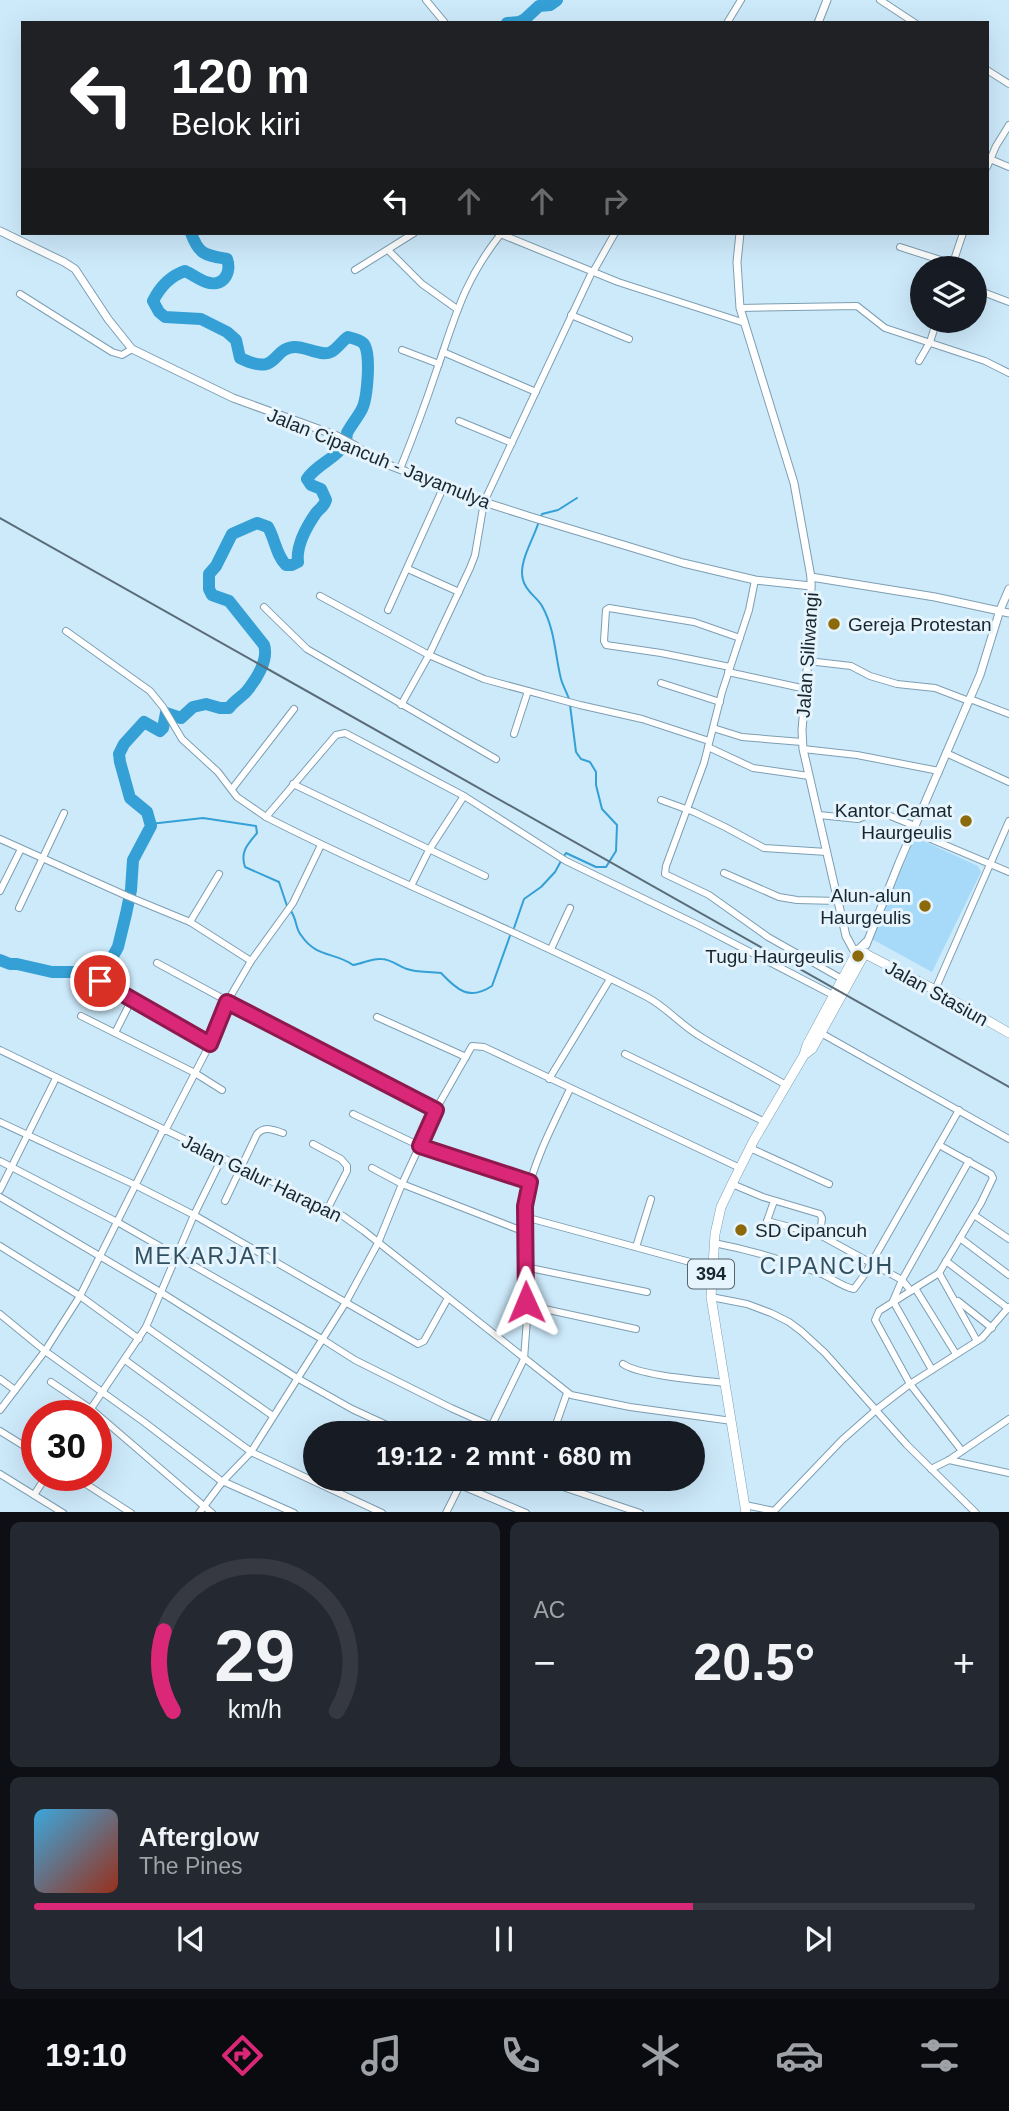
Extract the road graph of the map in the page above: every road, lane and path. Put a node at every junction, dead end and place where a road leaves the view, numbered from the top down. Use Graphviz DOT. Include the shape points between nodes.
graph roads {
  1 [pos="426,0"];
  2 [pos="741,0"];
  3 [pos="827,0"];
  4 [pos="880,0"];
  5 [pos="443,21"];
  6 [pos="728,21"];
  7 [pos="819,21"];
  8 [pos="912,21"];
  9 [pos="989,71"];
  10 [pos="1009,84"];
  11 [pos="1009,125"];
  12 [pos="989,142"];
  13 [pos="996,146"];
  14 [pos="990,159"];
  15 [pos="1009,167"];
  16 [pos="0,231"];
  17 [pos="411,235"];
  18 [pos="498,235"];
  19 [pos="501,235"];
  20 [pos="614,235"];
  21 [pos="740,235"];
  22 [pos="960,235"];
  23 [pos="900,247"];
  24 [pos="388,250"];
  25 [pos="925,256"];
  26 [pos="955,256"];
  27 [pos="355,270"];
  28 [pos="592,272"];
  29 [pos="987,294"];
  30 [pos="20,295"];
  31 [pos="1009,302"];
  32 [pos="740,307"];
  33 [pos="457,309"];
  34 [pos="571,315"];
  35 [pos="745,323"];
  36 [pos="933,333"];
  37 [pos="629,339"];
  38 [pos="930,342"];
  39 [pos="132,349"];
  40 [pos="402,350"];
  41 [pos="443,352"];
  42 [pos="919,361"];
  43 [pos="439,364"];
  44 [pos="1009,373"];
  45 [pos="536,392"];
  46 [pos="458,421"];
  47 [pos="512,443"];
  48 [pos="400,469"];
  49 [pos="444,486"];
  50 [pos="484,502"];
  51 [pos="408,569"];
  52 [pos="811,577"];
  53 [pos="755,580"];
  54 [pos="811,586"];
  55 [pos="1009,589"];
  56 [pos="459,592"];
  57 [pos="320,596"];
  58 [pos="264,607"];
  59 [pos="388,610"];
  60 [pos="1000,610"];
  61 [pos="1009,613"];
  62 [pos="66,631"];
  63 [pos="740,638"];
  64 [pos="429,655"];
  65 [pos="808,661"];
  66 [pos="729,670"];
  67 [pos="661,683"];
  68 [pos="806,689"];
  69 [pos="528,691"];
  70 [pos="969,700"];
  71 [pos="720,702"];
  72 [pos="401,705"];
  73 [pos="294,709"];
  74 [pos="1009,714"];
  75 [pos="713,728"];
  76 [pos="514,734"];
  77 [pos="709,744"];
  78 [pos="803,745"];
  79 [pos="946,754"];
  80 [pos="496,759"];
  81 [pos="939,771"];
  82 [pos="808,776"];
  83 [pos="1009,782"];
  84 [pos="293,784"];
  85 [pos="232,789"];
  86 [pos="464,796"];
  87 [pos="661,800"];
  88 [pos="688,810"];
  89 [pos="64,813"];
  90 [pos="819,815"];
  91 [pos="266,817"];
  92 [pos="1009,821"];
  93 [pos="914,828"];
  94 [pos="0,839"];
  95 [pos="320,845"];
  96 [pos="21,849"];
  97 [pos="429,850"];
  98 [pos="827,852"];
  99 [pos="42,859"];
  100 [pos="989,864"];
  101 [pos="1009,872"];
  102 [pos="724,873"];
  103 [pos="219,874"];
  104 [pos="485,876"];
  105 [pos="411,886"];
  106 [pos="0,891"];
  107 [pos="839,901"];
  108 [pos="19,908"];
  109 [pos="570,908"];
  110 [pos="190,922"];
  111 [pos="551,949"];
  112 [pos="861,951"];
  113 [pos="251,961"];
  114 [pos="157,963"];
  115 [pos="610,979"];
  116 [pos="842,979"];
  117 [pos="100,981"];
  118 [pos="935,990"];
  119 [pos="832,995"];
  120 [pos="132,999"];
  121 [pos="227,1002"];
  122 [pos="81,1016"];
  123 [pos="377,1017"];
  124 [pos="818,1031"];
  125 [pos="115,1033"];
  126 [pos="1009,1033"];
  127 [pos="210,1044"];
  128 [pos="0,1050"];
  129 [pos="625,1054"];
  130 [pos="466,1057"];
  131 [pos="195,1073"];
  132 [pos="56,1079"];
  133 [pos="549,1079"];
  134 [pos="786,1085"];
  135 [pos="570,1089"];
  136 [pos="222,1090"];
  137 [pos="436,1110"];
  138 [pos="959,1110"];
  139 [pos="353,1114"];
  140 [pos="0,1122"];
  141 [pos="765,1122"];
  142 [pos="164,1130"];
  143 [pos="283,1133"];
  144 [pos="27,1135"];
  145 [pos="1009,1139"];
  146 [pos="313,1144"];
  147 [pos="939,1145"];
  148 [pos="420,1146"];
  149 [pos="750,1148"];
  150 [pos="222,1158"];
  151 [pos="0,1161"];
  152 [pos="969,1161"];
  153 [pos="12,1167"];
  154 [pos="241,1167"];
  155 [pos="372,1168"];
  156 [pos="740,1168"];
  157 [pos="530,1182"];
  158 [pos="402,1184"];
  159 [pos="732,1184"];
  160 [pos="829,1184"];
  161 [pos="135,1185"];
  162 [pos="0,1190"];
  163 [pos="0,1198"];
  164 [pos="651,1199"];
  165 [pos="225,1201"];
  166 [pos="774,1201"];
  167 [pos="328,1208"];
  168 [pos="194,1215"];
  169 [pos="974,1215"];
  170 [pos="525,1217"];
  171 [pos="767,1221"];
  172 [pos="117,1222"];
  173 [pos="525,1232"];
  174 [pos="764,1234"];
  175 [pos="820,1235"];
  176 [pos="960,1238"];
  177 [pos="1009,1239"];
  178 [pos="378,1243"];
  179 [pos="714,1243"];
  180 [pos="0,1246"];
  181 [pos="636,1248"];
  182 [pos="100,1257"];
  183 [pos="177,1257"];
  184 [pos="946,1261"];
  185 [pos="871,1263"];
  186 [pos="525,1267"];
  187 [pos="712,1268"];
  188 [pos="939,1273"];
  189 [pos="1009,1275"];
  190 [pos="902,1280"];
  191 [pos="913,1289"];
  192 [pos="647,1292"];
  193 [pos="162,1293"];
  194 [pos="80,1296"];
  195 [pos="711,1297"];
  196 [pos="448,1298"];
  197 [pos="955,1298"];
  198 [pos="893,1301"];
  199 [pos="346,1303"];
  200 [pos="528,1306"];
  201 [pos="1009,1308"];
  202 [pos="0,1314"];
  203 [pos="146,1328"];
  204 [pos="992,1328"];
  205 [pos="636,1329"];
  206 [pos="139,1339"];
  207 [pos="322,1339"];
  208 [pos="977,1341"];
  209 [pos="45,1350"];
  210 [pos="956,1354"];
  211 [pos="524,1359"];
  212 [pos="125,1360"];
  213 [pos="623,1364"];
  214 [pos="932,1370"];
  215 [pos="296,1378"];
  216 [pos="0,1379"];
  217 [pos="51,1382"];
  218 [pos="725,1383"];
  219 [pos="910,1384"];
  220 [pos="15,1390"];
  221 [pos="102,1393"];
  222 [pos="567,1393"];
  223 [pos="73,1400"];
  224 [pos="97,1400"];
  225 [pos="0,1410"];
  226 [pos="876,1410"];
  227 [pos="273,1416"];
  228 [pos="1009,1419"];
  229 [pos="378,1421"];
  230 [pos="472,1421"];
  231 [pos="493,1421"];
  232 [pos="558,1421"];
  233 [pos="732,1421"];
  234 [pos="0,1431"];
  235 [pos="112,1432"];
  236 [pos="21,1444"];
  237 [pos="251,1451"];
  238 [pos="962,1451"];
  239 [pos="949,1460"];
  240 [pos="931,1469"];
  241 [pos="1009,1473"];
  242 [pos="0,1474"];
  243 [pos="223,1481"];
  244 [pos="37,1491"];
  245 [pos="97,1491"];
  246 [pos="457,1491"];
  247 [pos="481,1491"];
  248 [pos="575,1491"];
  249 [pos="34,1496"];
  250 [pos="204,1506"];
  251 [pos="745,1509"];
  252 [pos="61,1512"];
  253 [pos="129,1512"];
  254 [pos="200,1512"];
  255 [pos="211,1512"];
  256 [pos="292,1512"];
  257 [pos="380,1512"];
  258 [pos="447,1512"];
  259 [pos="524,1512"];
  260 [pos="637,1512"];
  261 [pos="773,1512"];
  262 [pos="975,1512"];
  1 -- 5 [label="street"];
  2 -- 6 [label="street"];
  3 -- 7 [label="street"];
  4 -- 8 [label="street"];
  9 -- 10 [label="street"];
  11 -- 13 [label="street"];
  12 -- 13 [label="street"];
  13 -- 14 [label="street"];
  14 -- 15 [label="street"];
  16 -- 39 [label="street, Jalan Cipancuh - Jayamulya" via="75,270"];
  17 -- 24 [label="street"];
  18 -- 33 [label="street"];
  19 -- 28 [label="street"];
  20 -- 28 [label="street"];
  21 -- 32 [label="street, Jalan Siliwangi"];
  22 -- 26 [label="street"];
  23 -- 25 [label="street"];
  24 -- 27 [label="street"];
  24 -- 33 [label="street" via="422,284"];
  28 -- 34 [label="street"];
  28 -- 35 [label="street"];
  29 -- 31 [label="street"];
  30 -- 39 [label="street" via="112,352 122,355"];
  32 -- 35 [label="street, Jalan Siliwangi"];
  32 -- 38 [label="street" via="857,306 885,328"];
  33 -- 41 [label="street"];
  34 -- 37 [label="street"];
  34 -- 45 [label="street"];
  35 -- 52 [label="street, Jalan Siliwangi" via="794,483"];
  36 -- 38 [label="street"];
  38 -- 42 [label="street"];
  38 -- 44 [label="street"];
  39 -- 48 [label="street, Jalan Cipancuh - Jayamulya" via="233,398 334,435"];
  40 -- 43 [label="street"];
  41 -- 43 [label="street"];
  41 -- 45 [label="street"];
  43 -- 48 [label="street"];
  45 -- 47 [label="street"];
  46 -- 47 [label="street"];
  47 -- 50 [label="street"];
  48 -- 49 [label="street, Jalan Cipancuh - Jayamulya"];
  49 -- 50 [label="street, Jalan Cipancuh - Jayamulya"];
  49 -- 51 [label="street"];
  50 -- 53 [label="street, Jalan Cipancuh - Jayamulya" via="667,559"];
  50 -- 56 [label="street" via="475,555"];
  51 -- 56 [label="street"];
  51 -- 59 [label="street"];
  52 -- 54 [label="street, Jalan Siliwangi"];
  52 -- 60 [label="street"];
  53 -- 54 [label="street, Jalan Cipancuh - Jayamulya"];
  53 -- 63 [label="street"];
  54 -- 65 [label="street, Jalan Siliwangi"];
  55 -- 60 [label="street"];
  56 -- 64 [label="street"];
  57 -- 64 [label="street"];
  58 -- 72 [label="street" via="303,646"];
  60 -- 61 [label="street"];
  60 -- 70 [label="street"];
  62 -- 85 [label="street" via="150,691 176,732"];
  63 -- 66 [label="street"];
  63 -- 66 [label="street" via="694,622 606,610 606,645"];
  64 -- 69 [label="street" via="484,679"];
  64 -- 72 [label="street"];
  65 -- 68 [label="street, Jalan Siliwangi"];
  65 -- 70 [label="street" via="851,666 897,684 934,688"];
  66 -- 68 [label="street"];
  66 -- 71 [label="street"];
  67 -- 71 [label="street"];
  68 -- 78 [label="street, Jalan Siliwangi"];
  69 -- 76 [label="street"];
  69 -- 77 [label="street" via="642,719"];
  70 -- 74 [label="street"];
  70 -- 79 [label="street"];
  71 -- 75 [label="street"];
  72 -- 80 [label="street"];
  73 -- 85 [label="street"];
  75 -- 77 [label="street"];
  75 -- 78 [label="street"];
  77 -- 82 [label="street" via="753,768"];
  77 -- 88 [label="street"];
  78 -- 81 [label="street"];
  78 -- 82 [label="street, Jalan Siliwangi"];
  79 -- 81 [label="street"];
  79 -- 83 [label="street"];
  81 -- 93 [label="street"];
  82 -- 90 [label="street, Jalan Siliwangi"];
  84 -- 86 [label="street" via="342,733"];
  84 -- 91 [label="street"];
  84 -- 97 [label="street"];
  85 -- 91 [label="street"];
  86 -- 97 [label="street"];
  86 -- 119 [label="street" via="563,859"];
  87 -- 88 [label="street"];
  88 -- 98 [label="street" via="764,848"];
  88 -- 116 [label="street" via="665,874 715,898 768,937"];
  89 -- 99 [label="street"];
  90 -- 93 [label="street" via="858,819 878,811"];
  90 -- 98 [label="street, Jalan Siliwangi"];
  91 -- 95 [label="street"];
  92 -- 100 [label="street"];
  93 -- 100 [label="street"];
  93 -- 112 [label="street"];
  94 -- 96 [label="street"];
  95 -- 105 [label="street"];
  95 -- 113 [label="street" via="293,903"];
  96 -- 99 [label="street"];
  96 -- 106 [label="street"];
  97 -- 104 [label="street"];
  97 -- 105 [label="street"];
  98 -- 107 [label="street, Jalan Siliwangi"];
  99 -- 108 [label="street"];
  99 -- 110 [label="street"];
  100 -- 101 [label="street"];
  100 -- 118 [label="street"];
  102 -- 107 [label="street" via="779,897"];
  103 -- 110 [label="street"];
  105 -- 111 [label="street"];
  107 -- 112 [label="street, Jalan Siliwangi" via="846,936 853,948"];
  109 -- 111 [label="street"];
  110 -- 113 [label="street"];
  111 -- 115 [label="street"];
  112 -- 116 [label="main road, 394"];
  112 -- 118 [label="main road, Jalan Stasiun"];
  112 -- 124 [label="main road, Jalan Stasiun / 394"];
  113 -- 121 [label="street"];
  114 -- 121 [label="street"];
  115 -- 133 [label="street"];
  115 -- 134 [label="street"];
  116 -- 119 [label="main road, 394"];
  117 -- 120 [label="street"];
  118 -- 126 [label="main road, Jalan Stasiun"];
  119 -- 124 [label="main road, 394"];
  120 -- 125 [label="street"];
  120 -- 127 [label="street"];
  121 -- 127 [label="street"];
  121 -- 137 [label="street"];
  122 -- 125 [label="street"];
  123 -- 130 [label="street"];
  124 -- 134 [label="main road, 394"];
  124 -- 138 [label="street"];
  125 -- 131 [label="street"];
  127 -- 131 [label="street"];
  128 -- 132 [label="street, Jalan Galur Harapan"];
  129 -- 141 [label="street"];
  130 -- 133 [label="street" via="472,1046 484,1047"];
  130 -- 137 [label="street"];
  131 -- 136 [label="street"];
  131 -- 142 [label="street"];
  132 -- 142 [label="street, Jalan Galur Harapan"];
  132 -- 144 [label="street"];
  133 -- 135 [label="street"];
  134 -- 141 [label="main road, 394"];
  135 -- 156 [label="street"];
  135 -- 157 [label="street"];
  137 -- 148 [label="street"];
  138 -- 145 [label="street"];
  138 -- 147 [label="street"];
  139 -- 148 [label="street"];
  140 -- 144 [label="street"];
  141 -- 149 [label="main road, 394"];
  142 -- 150 [label="street, Jalan Galur Harapan"];
  142 -- 161 [label="street"];
  143 -- 154 [label="street" via="268,1128 260,1131"];
  144 -- 153 [label="street"];
  144 -- 161 [label="street"];
  146 -- 167 [label="street" via="347,1166"];
  147 -- 152 [label="street"];
  147 -- 185 [label="street"];
  148 -- 157 [label="street"];
  148 -- 158 [label="street"];
  149 -- 156 [label="main road, 394"];
  149 -- 160 [label="street"];
  150 -- 154 [label="street, Jalan Galur Harapan"];
  150 -- 168 [label="street"];
  151 -- 153 [label="street"];
  152 -- 169 [label="street" via="993,1178"];
  152 -- 190 [label="street"];
  153 -- 162 [label="street"];
  153 -- 172 [label="street"];
  154 -- 165 [label="street"];
  154 -- 167 [label="street, Jalan Galur Harapan"];
  155 -- 158 [label="street"];
  156 -- 159 [label="main road, 394"];
  157 -- 170 [label="street"];
  158 -- 173 [label="street"];
  158 -- 178 [label="street"];
  159 -- 166 [label="street"];
  159 -- 179 [label="main road, 394" via="718,1217"];
  161 -- 168 [label="street"];
  161 -- 172 [label="street"];
  163 -- 182 [label="street"];
  164 -- 181 [label="street"];
  166 -- 171 [label="street"];
  166 -- 175 [label="street" via="820,1214"];
  167 -- 178 [label="street, Jalan Galur Harapan"];
  168 -- 183 [label="street"];
  168 -- 199 [label="street"];
  169 -- 176 [label="street"];
  169 -- 177 [label="street"];
  170 -- 173 [label="street"];
  170 -- 181 [label="street"];
  171 -- 174 [label="street"];
  171 -- 175 [label="street"];
  172 -- 182 [label="street"];
  172 -- 183 [label="street"];
  173 -- 186 [label="street"];
  175 -- 185 [label="street"];
  176 -- 184 [label="street"];
  176 -- 189 [label="street"];
  178 -- 196 [label="street, Jalan Galur Harapan"];
  178 -- 199 [label="street"];
  179 -- 185 [label="street" via="797,1265 850,1288 857,1286"];
  179 -- 187 [label="main road, 394"];
  180 -- 194 [label="street"];
  181 -- 187 [label="street"];
  182 -- 193 [label="street"];
  182 -- 194 [label="street"];
  183 -- 193 [label="street"];
  183 -- 207 [label="street"];
  184 -- 188 [label="street"];
  184 -- 201 [label="street"];
  185 -- 190 [label="street"];
  186 -- 192 [label="street"];
  186 -- 200 [label="street"];
  187 -- 195 [label="main road, 394"];
  188 -- 191 [label="street"];
  188 -- 197 [label="street"];
  190 -- 191 [label="street"];
  190 -- 198 [label="street"];
  191 -- 198 [label="street"];
  191 -- 210 [label="street"];
  193 -- 203 [label="street"];
  193 -- 215 [label="street"];
  194 -- 206 [label="street"];
  194 -- 209 [label="street"];
  195 -- 218 [label="main road, 394"];
  195 -- 226 [label="street" via="747,1304 789,1322 825,1353"];
  196 -- 199 [label="street" via="420,1344"];
  196 -- 211 [label="street, Jalan Galur Harapan"];
  197 -- 204 [label="street"];
  197 -- 208 [label="street"];
  198 -- 214 [label="street"];
  198 -- 219 [label="street" via="875,1320"];
  199 -- 207 [label="street"];
  200 -- 205 [label="street"];
  200 -- 211 [label="street"];
  201 -- 204 [label="street"];
  202 -- 209 [label="street"];
  203 -- 206 [label="street"];
  203 -- 227 [label="street"];
  204 -- 208 [label="street"];
  206 -- 212 [label="street"];
  207 -- 215 [label="street"];
  207 -- 230 [label="street"];
  208 -- 210 [label="street"];
  209 -- 220 [label="street"];
  209 -- 221 [label="street"];
  210 -- 214 [label="street"];
  211 -- 222 [label="street, Jalan Galur Harapan"];
  211 -- 231 [label="street"];
  212 -- 221 [label="street"];
  212 -- 237 [label="street"];
  213 -- 218 [label="street"];
  214 -- 219 [label="street"];
  215 -- 227 [label="street"];
  215 -- 229 [label="street"];
  216 -- 220 [label="street"];
  217 -- 223 [label="street"];
  218 -- 233 [label="main road, 394"];
  219 -- 226 [label="street"];
  219 -- 238 [label="street"];
  220 -- 225 [label="street"];
  221 -- 224 [label="street"];
  221 -- 243 [label="street"];
  222 -- 232 [label="street"];
  222 -- 233 [label="street, Jalan Galur Harapan"];
  226 -- 240 [label="street"];
  226 -- 261 [label="street"];
  227 -- 237 [label="street"];
  228 -- 238 [label="street"];
  233 -- 251 [label="main road, 394"];
  234 -- 236 [label="street"];
  235 -- 250 [label="street"];
  237 -- 243 [label="street"];
  237 -- 257 [label="street"];
  238 -- 239 [label="street"];
  239 -- 240 [label="street"];
  239 -- 241 [label="street"];
  240 -- 262 [label="street"];
  242 -- 249 [label="street"];
  243 -- 250 [label="street"];
  243 -- 256 [label="street"];
  244 -- 249 [label="street"];
  245 -- 253 [label="street"];
  246 -- 258 [label="street"];
  247 -- 259 [label="street"];
  248 -- 260 [label="street"];
  249 -- 252 [label="street"];
  250 -- 254 [label="street"];
  250 -- 255 [label="street"];
  251 -- 261 [label="street"];
}
